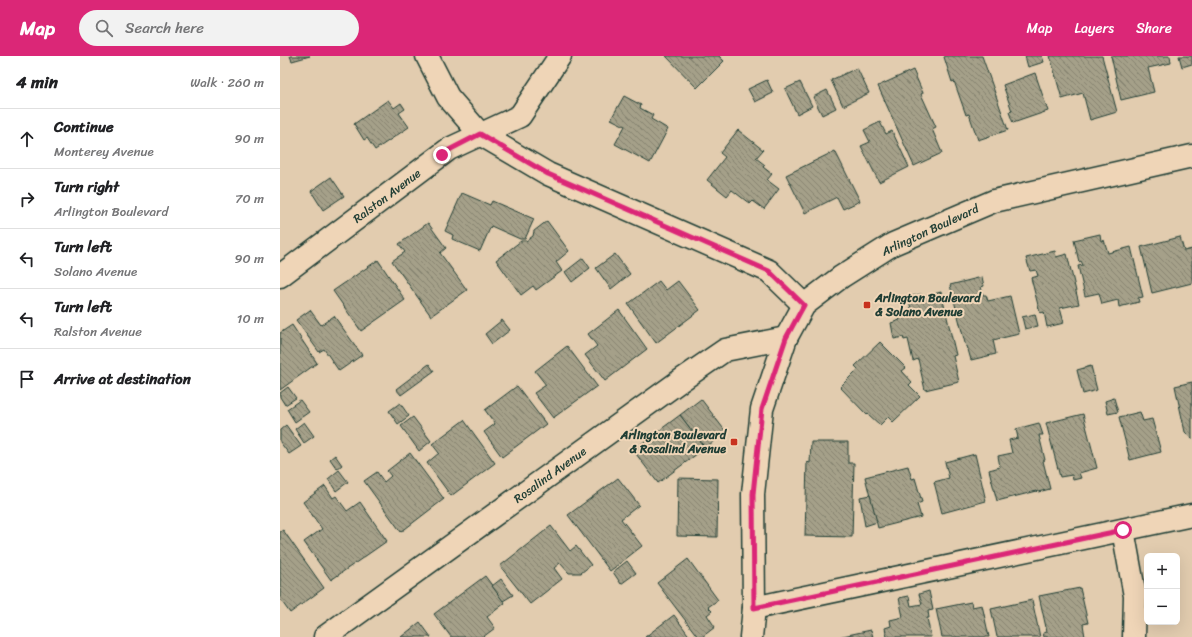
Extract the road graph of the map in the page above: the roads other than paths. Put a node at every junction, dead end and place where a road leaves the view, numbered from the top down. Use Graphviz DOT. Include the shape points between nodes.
graph roads {
  1 [pos="427,56"];
  2 [pos="560,56"];
  3 [pos="480,134"];
  4 [pos="1192,156"];
  5 [pos="280,276"];
  6 [pos="804,305"];
  7 [pos="786,338"];
  8 [pos="1192,515"];
  9 [pos="1123,530"];
  10 [pos="754,608"];
  11 [pos="325,637"];
  12 [pos="751,637"];
  13 [pos="1134,637"];
  1 -- 3 [label="street" via="448,97"];
  2 -- 3 [label="street, Ralston Avenue" via="520,116"];
  3 -- 5 [label="street, Ralston Avenue" via="449,150"];
  3 -- 6 [label="street" via="548,174 769,271"];
  4 -- 6 [label="street, Arlington Boulevard" via="994,201 893,244"];
  6 -- 7 [label="street, Arlington Boulevard"];
  7 -- 10 [label="street, Arlington Boulevard" via="762,409 753,494"];
  7 -- 11 [label="street, Rosalind Avenue" via="725,350"];
  8 -- 9 [label="street"];
  9 -- 10 [label="street"];
  9 -- 13 [label="street" via="1135,596"];
  10 -- 12 [label="street, Arlington Boulevard"];
}
